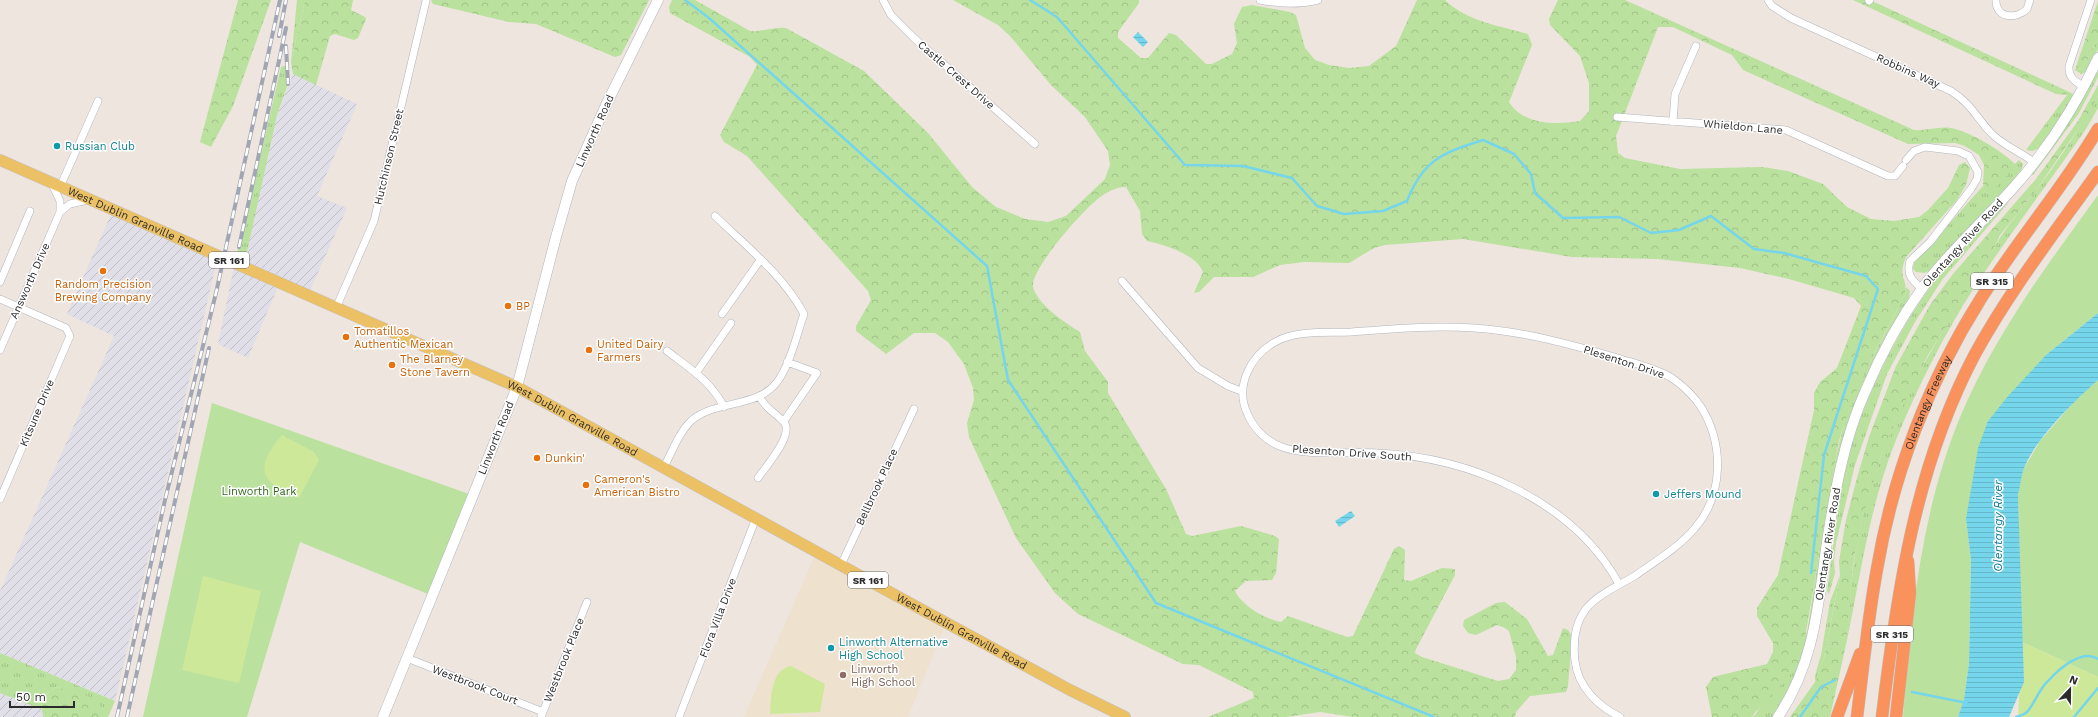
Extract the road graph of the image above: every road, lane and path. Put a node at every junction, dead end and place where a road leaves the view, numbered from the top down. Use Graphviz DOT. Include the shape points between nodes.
graph roads {
  1 [pos="658,0"];
  2 [pos="882,0"];
  3 [pos="1260,0"];
  4 [pos="1318,0"];
  5 [pos="1768,0"];
  6 [pos="1996,0"];
  7 [pos="2030,0"];
  8 [pos="2091,0"];
  9 [pos="426,1"];
  10 [pos="1696,46"];
  11 [pos="2098,58"];
  12 [pos="2084,87"];
  13 [pos="98,101"];
  14 [pos="1617,117"];
  15 [pos="1673,122"];
  16 [pos="2098,129"];
  17 [pos="1035,144"];
  18 [pos="0,160"];
  19 [pos="2034,163"];
  20 [pos="2098,172"];
  21 [pos="55,185"];
  22 [pos="90,199"];
  23 [pos="30,211"];
  24 [pos="60,212"];
  25 [pos="715,216"];
  26 [pos="761,260"];
  27 [pos="1122,281"];
  28 [pos="0,282"];
  29 [pos="1922,288"];
  30 [pos="0,299"];
  31 [pos="19,307"];
  32 [pos="336,308"];
  33 [pos="722,314"];
  34 [pos="731,324"];
  35 [pos="0,350"];
  36 [pos="667,351"];
  37 [pos="787,362"];
  38 [pos="696,372"];
  39 [pos="517,387"];
  40 [pos="1241,391"];
  41 [pos="759,396"];
  42 [pos="724,407"];
  43 [pos="914,409"];
  44 [pos="784,421"];
  45 [pos="664,467"];
  46 [pos="758,478"];
  47 [pos="0,499"];
  48 [pos="756,518"];
  49 [pos="1906,551"];
  50 [pos="841,565"];
  51 [pos="1619,584"];
  52 [pos="587,602"];
  53 [pos="1867,634"];
  54 [pos="406,658"];
  55 [pos="542,714"];
  56 [pos="383,717"];
  57 [pos="679,717"];
  58 [pos="1126,717"];
  59 [pos="1620,717"];
  60 [pos="1778,717"];
  61 [pos="1837,717"];
  62 [pos="1857,717"];
  63 [pos="1882,717"];
  64 [pos="1896,717"];
  1 -- 39 [label="main road, Linworth Road" via="606,105 572,182"];
  2 -- 17 [label="street, Castle Crest Drive" via="891,16 914,38"];
  3 -- 4 [label="street" via="1279,4 1299,4"];
  5 -- 19 [label="street, Robbins Way" via="1777,10 1791,18 1951,90 1973,109 2002,143"];
  6 -- 7 [label="street" via="2001,12 2014,17 2027,10"];
  8 -- 12 [label="street" via="2069,66 2070,76"];
  9 -- 32 [label="street, Hutchinson Street" via="374,221"];
  10 -- 15 [label="street" via="1675,94"];
  11 -- 12 [label="main road, Olentangy River Road"];
  12 -- 19 [label="main road, Olentangy River Road" via="2053,139"];
  13 -- 21 [label="street"];
  14 -- 15 [label="street, Whieldon Lane"];
  15 -- 29 [label="street, Whieldon Lane" via="1780,129 1888,176 1895,176 1914,151 1925,147 1958,151 1969,156 1978,172 1971,189 1930,242 1910,261 1908,274"];
  16 -- 53 [label="highway, Olentangy Freeway / SR 315" via="1980,300 1954,344 1929,396 1889,510"];
  18 -- 21 [label="main road, West Dublin Granville Road / SR 161"];
  19 -- 29 [label="main road, Olentangy River Road"];
  20 -- 49 [label="highway, Olentangy Freeway / SR 315" via="2004,306 1975,354 1950,406 1932,455"];
  21 -- 22 [label="main road, West Dublin Granville Road / SR 161"];
  21 -- 24 [label="street" via="60,201"];
  22 -- 24 [label="street" via="70,204"];
  22 -- 32 [label="main road, West Dublin Granville Road / SR 161"];
  23 -- 28 [label="street"];
  24 -- 31 [label="street, Answorth Drive"];
  25 -- 26 [label="street"];
  26 -- 33 [label="street"];
  26 -- 37 [label="street" via="799,304 804,314"];
  27 -- 40 [label="street" via="1198,368"];
  29 -- 60 [label="main road, Olentangy River Road" via="1889,342 1864,393 1848,440 1836,485 1816,626 1803,671"];
  30 -- 31 [label="street"];
  31 -- 35 [label="street, Answorth Drive"];
  31 -- 47 [label="street, Kitsune Drive" via="66,328 70,336"];
  32 -- 39 [label="main road, West Dublin Granville Road / SR 161"];
  34 -- 38 [label="street"];
  36 -- 38 [label="street"];
  37 -- 41 [label="street" via="777,383"];
  37 -- 44 [label="street" via="817,373"];
  38 -- 42 [label="street" via="713,388"];
  39 -- 45 [label="main road, West Dublin Granville Road / SR 161"];
  39 -- 54 [label="main road, Linworth Road"];
  40 -- 51 [label="street, Plesenton Drive South" via="1246,414 1259,433 1280,447 1305,451 1375,453 1431,459 1467,469 1505,484 1539,502 1571,526 1595,549"];
  40 -- 51 [label="street, Plesenton Drive" via="1250,366 1262,350 1279,339 1297,335 1400,329 1474,328 1525,335 1598,352 1671,378 1686,389 1709,422 1716,443 1716,487 1709,507 1696,527 1680,543 1633,577"];
  41 -- 42 [label="street"];
  41 -- 44 [label="street" via="764,406"];
  42 -- 45 [label="street" via="692,420"];
  43 -- 50 [label="street, Bellbrook Place"];
  44 -- 46 [label="street" via="786,437"];
  45 -- 48 [label="main road, West Dublin Granville Road / SR 161"];
  48 -- 50 [label="main road, West Dublin Granville Road / SR 161"];
  48 -- 57 [label="street, Flora Villa Drive"];
  49 -- 63 [label="highway, Olentangy Freeway / SR 315" via="1893,620"];
  49 -- 64 [label="highway" via="1910,593"];
  50 -- 58 [label="main road, West Dublin Granville Road / SR 161" via="1070,690"];
  51 -- 59 [label="street, Plesenton Drive" via="1601,595 1584,611 1575,631 1573,650 1576,668 1585,688 1597,703"];
  52 -- 55 [label="street, Westbrook Place"];
  53 -- 61 [label="highway"];
  53 -- 62 [label="highway, Olentangy Freeway / SR 315"];
  54 -- 55 [label="street, Westbrook Court"];
  54 -- 56 [label="main road, Linworth Road"];
}
